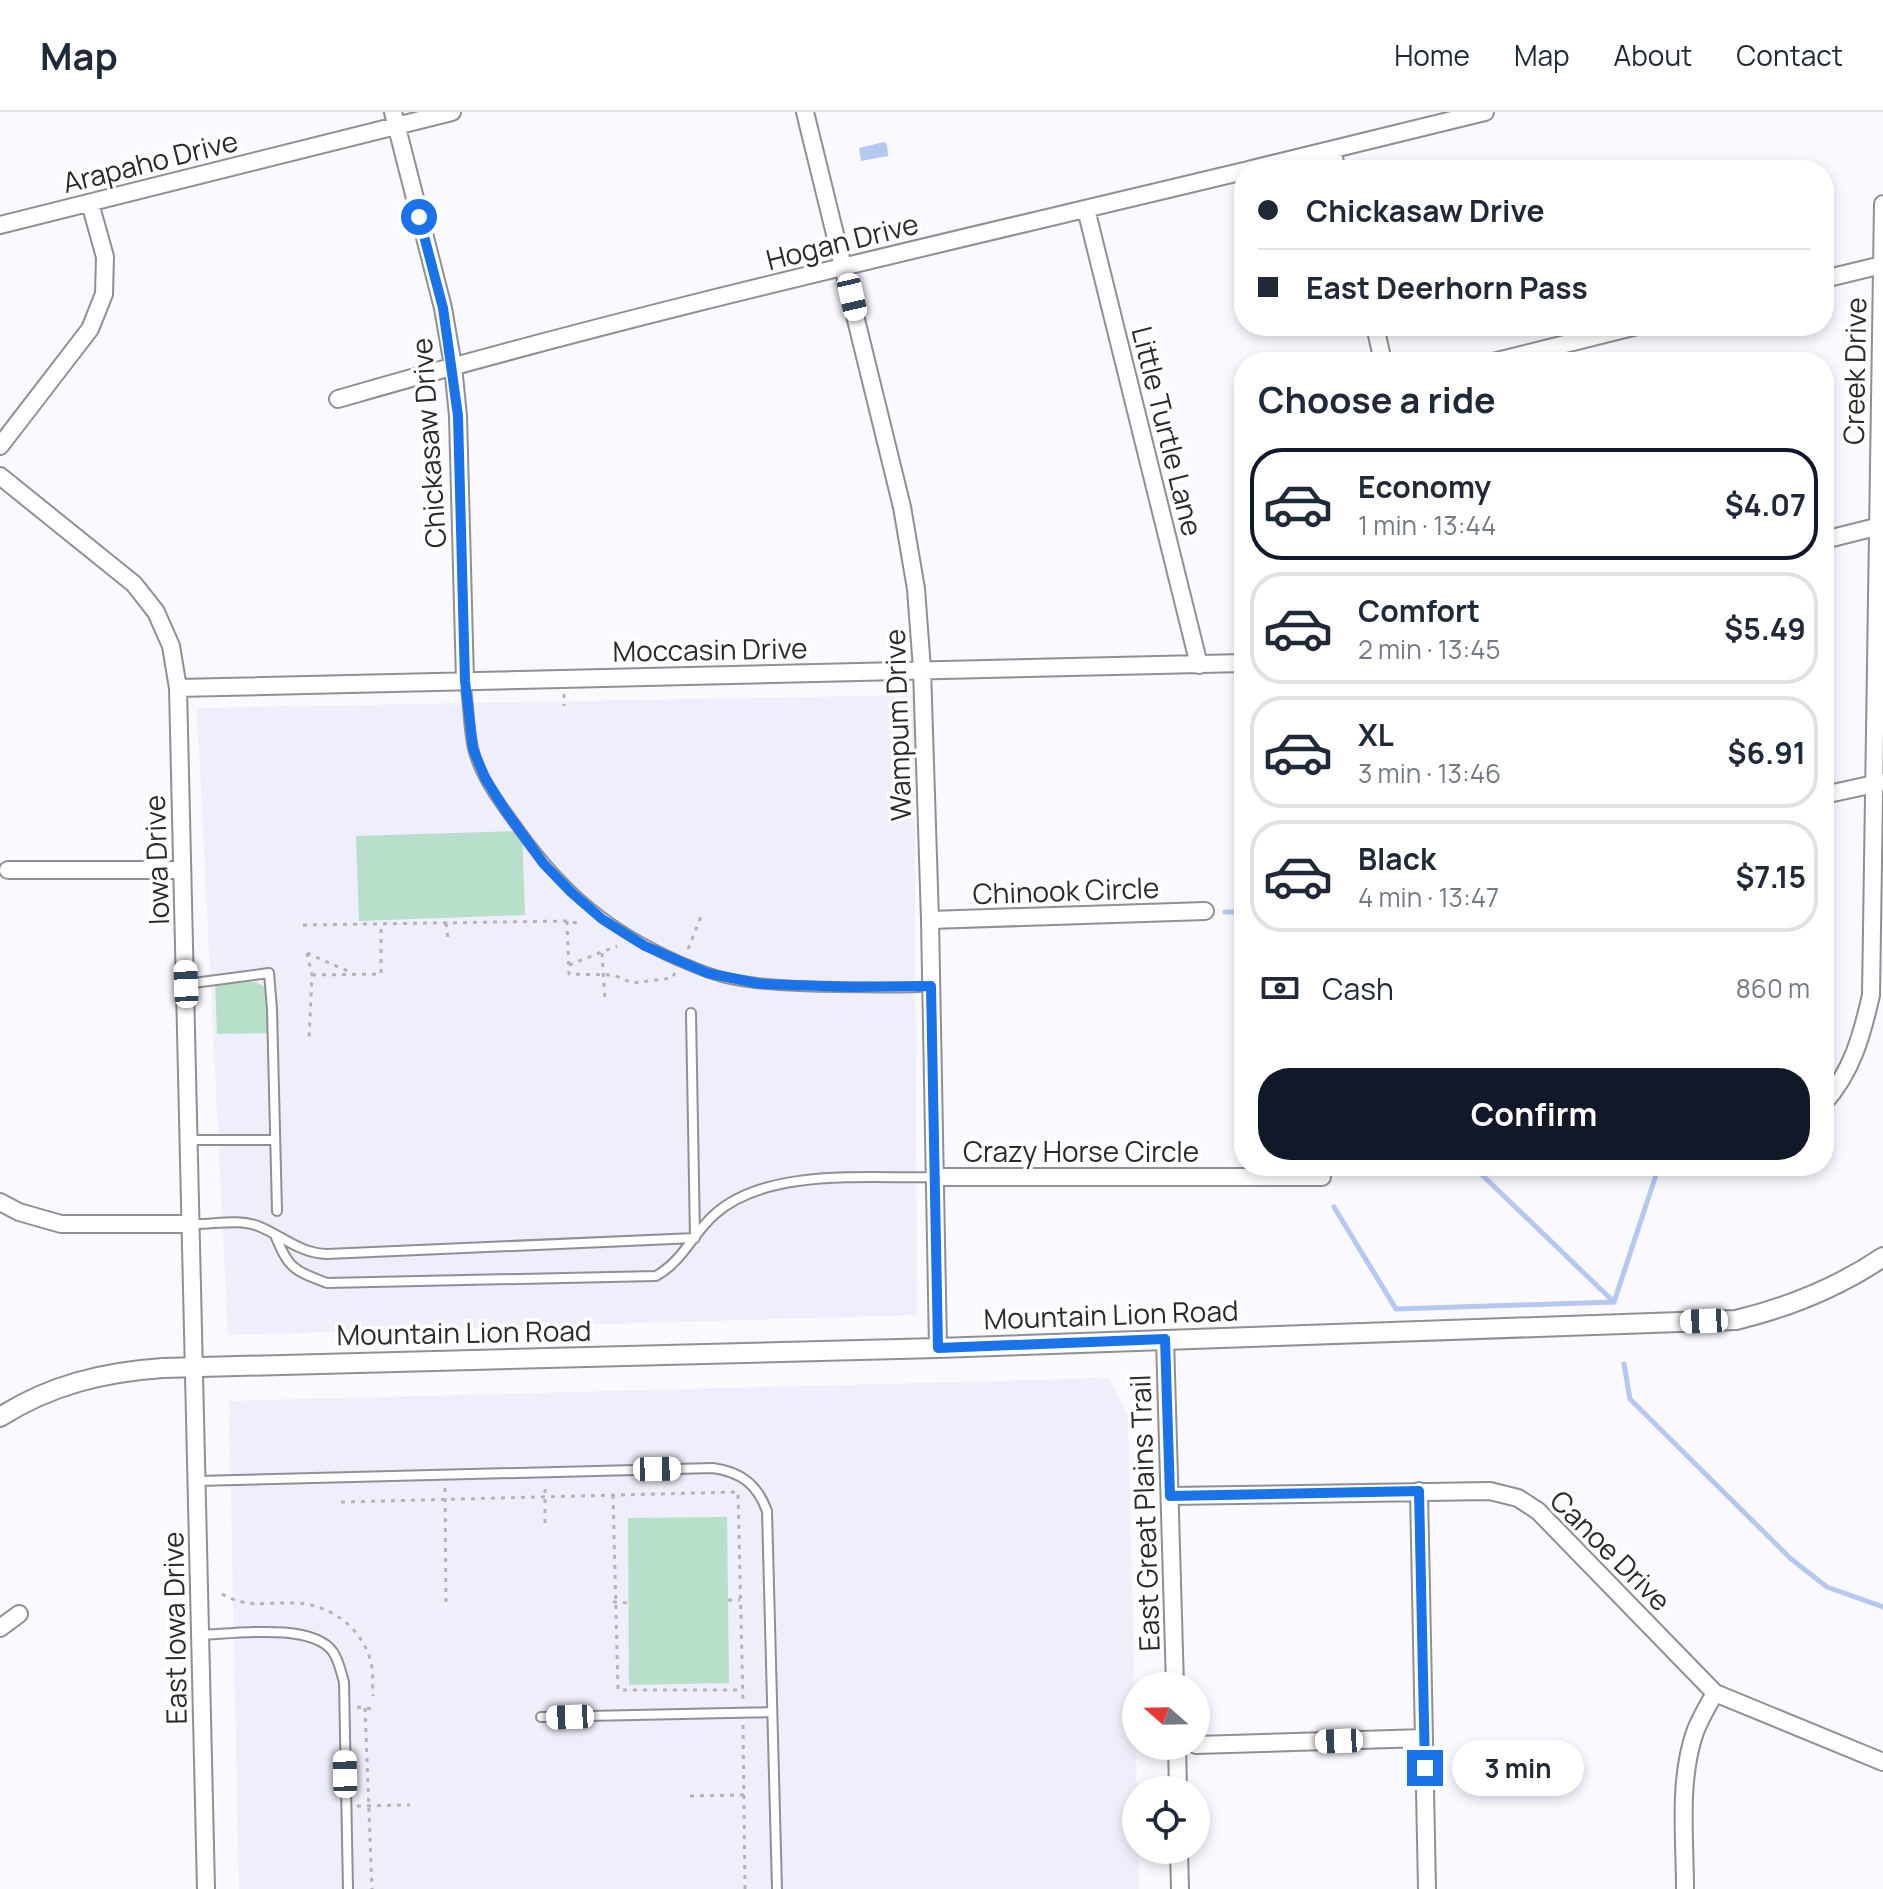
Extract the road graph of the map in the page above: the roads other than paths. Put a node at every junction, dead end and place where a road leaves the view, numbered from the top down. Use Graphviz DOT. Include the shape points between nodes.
graph roads {
  1 [pos="452,112"];
  2 [pos="805,112"];
  3 [pos="1485,112"];
  4 [pos="394,119"];
  5 [pos="1332,150"];
  6 [pos="1289,160"];
  7 [pos="1334,160"];
  8 [pos="1234,173"];
  9 [pos="90,203"];
  10 [pos="1883,204"];
  11 [pos="1086,209"];
  12 [pos="0,225"];
  13 [pos="1882,265"];
  14 [pos="844,267"];
  15 [pos="1834,277"];
  16 [pos="1597,336"];
  17 [pos="1533,352"];
  18 [pos="453,366"];
  19 [pos="338,399"];
  20 [pos="0,446"];
  21 [pos="0,476"];
  22 [pos="1876,527"];
  23 [pos="1834,538"];
  24 [pos="1234,663"];
  25 [pos="1199,665"];
  26 [pos="922,669"];
  27 [pos="465,681"];
  28 [pos="178,688"];
  29 [pos="1879,782"];
  30 [pos="1834,793"];
  31 [pos="8,870"];
  32 [pos="182,870"];
  33 [pos="1205,911"];
  34 [pos="930,920"];
  35 [pos="186,984"];
  36 [pos="931,986"];
  37 [pos="691,1013"];
  38 [pos="1834,1089"];
  39 [pos="189,1140"];
  40 [pos="274,1140"];
  41 [pos="936,1177"];
  42 [pos="1322,1177"];
  43 [pos="0,1202"];
  44 [pos="277,1211"];
  45 [pos="190,1224"];
  46 [pos="275,1235"];
  47 [pos="695,1238"];
  48 [pos="1883,1257"];
  49 [pos="1165,1339"];
  50 [pos="938,1348"];
  51 [pos="195,1367"];
  52 [pos="0,1417"];
  53 [pos="197,1481"];
  54 [pos="1419,1491"];
  55 [pos="1170,1496"];
  56 [pos="19,1614"];
  57 [pos="0,1628"];
  58 [pos="200,1635"];
  59 [pos="1175,1672"];
  60 [pos="1715,1693"];
  61 [pos="772,1712"];
  62 [pos="541,1717"];
  63 [pos="1424,1738"];
  64 [pos="1210,1745"];
  65 [pos="1883,1762"];
  66 [pos="1179,1864"];
  67 [pos="206,1889"];
  68 [pos="348,1889"];
  69 [pos="777,1889"];
  70 [pos="1180,1889"];
  71 [pos="1427,1889"];
  72 [pos="1685,1889"];
  1 -- 4 [label="street, Arapaho Drive"];
  2 -- 14 [label="street, Wampum Drive"];
  3 -- 5 [label="street, Hogan Drive"];
  4 -- 9 [label="street, Arapaho Drive"];
  4 -- 18 [label="street, Chickasaw Drive"];
  5 -- 6 [label="street, Hogan Drive"];
  5 -- 7 [label="street"];
  8 -- 11 [label="street, Hogan Drive"];
  9 -- 12 [label="street, Arapaho Drive"];
  9 -- 20 [label="street" via="105,257 104,294 90,329"];
  10 -- 13 [label="street, Creek Drive"];
  11 -- 14 [label="street, Hogan Drive"];
  11 -- 25 [label="street, Little Turtle Lane"];
  13 -- 15 [label="street"];
  13 -- 22 [label="street, Creek Drive"];
  14 -- 18 [label="street, Hogan Drive"];
  14 -- 26 [label="street, Wampum Drive" via="902,507"];
  16 -- 17 [label="street"];
  18 -- 19 [label="street, Hogan Drive"];
  18 -- 27 [label="street, Chickasaw Drive"];
  21 -- 28 [label="street, Iowa Drive" via="134,584 156,612 171,646"];
  22 -- 23 [label="street"];
  22 -- 29 [label="street, Creek Drive"];
  24 -- 25 [label="street, Moccasin Drive"];
  25 -- 26 [label="street, Moccasin Drive"];
  26 -- 27 [label="street, Moccasin Drive"];
  26 -- 34 [label="street, Wampum Drive"];
  27 -- 28 [label="street, Moccasin Drive"];
  27 -- 36 [label="lane" via="473,749 485,778 543,863 602,919 645,946 729,979"];
  28 -- 32 [label="street, Iowa Drive"];
  29 -- 30 [label="street"];
  29 -- 38 [label="street, Creek Drive" via="1871,995 1849,1069"];
  31 -- 32 [label="street"];
  32 -- 35 [label="street, Iowa Drive"];
  33 -- 34 [label="street, Chinook Circle"];
  34 -- 36 [label="street, Wampum Drive"];
  35 -- 39 [label="street, Iowa Drive"];
  35 -- 40 [label="lane" via="269,973"];
  36 -- 41 [label="street, Wampum Drive"];
  37 -- 47 [label="lane"];
  39 -- 40 [label="lane"];
  39 -- 45 [label="street, Iowa Drive"];
  40 -- 44 [label="lane"];
  41 -- 42 [label="street, Crazy Horse Circle"];
  41 -- 47 [label="lane" via="808,1180 773,1187 740,1196 713,1215"];
  41 -- 50 [label="street, Wampum Drive"];
  43 -- 45 [label="street" via="61,1224"];
  45 -- 46 [label="lane" via="233,1222"];
  45 -- 51 [label="street, Iowa Drive"];
  46 -- 47 [label="lane" via="312,1253 327,1254"];
  46 -- 47 [label="lane" via="286,1262 327,1283 656,1276 671,1268"];
  48 -- 49 [label="street, Mountain Lion Road" via="1826,1291 1736,1320"];
  49 -- 50 [label="street, Mountain Lion Road"];
  49 -- 55 [label="street, East Great Plains Trail"];
  50 -- 51 [label="street, Mountain Lion Road"];
  51 -- 52 [label="street, Mountain Lion Road" via="81,1379"];
  51 -- 53 [label="street, East Iowa Drive"];
  53 -- 58 [label="street, East Iowa Drive"];
  53 -- 61 [label="lane" via="729,1470 753,1485 767,1511"];
  54 -- 55 [label="street, Canoe Drive"];
  54 -- 60 [label="street, Canoe Drive" via="1490,1491 1518,1498 1538,1511"];
  54 -- 63 [label="street"];
  55 -- 59 [label="street, East Great Plains Trail"];
  56 -- 57 [label="street"];
  58 -- 67 [label="street, East Iowa Drive"];
  58 -- 68 [label="lane" via="296,1633 331,1650 344,1682"];
  60 -- 65 [label="street, Canoe Drive"];
  60 -- 72 [label="street" via="1687,1760"];
  61 -- 62 [label="lane"];
  61 -- 69 [label="lane"];
  63 -- 64 [label="street"];
  63 -- 71 [label="street"];
  66 -- 70 [label="street"];
}
